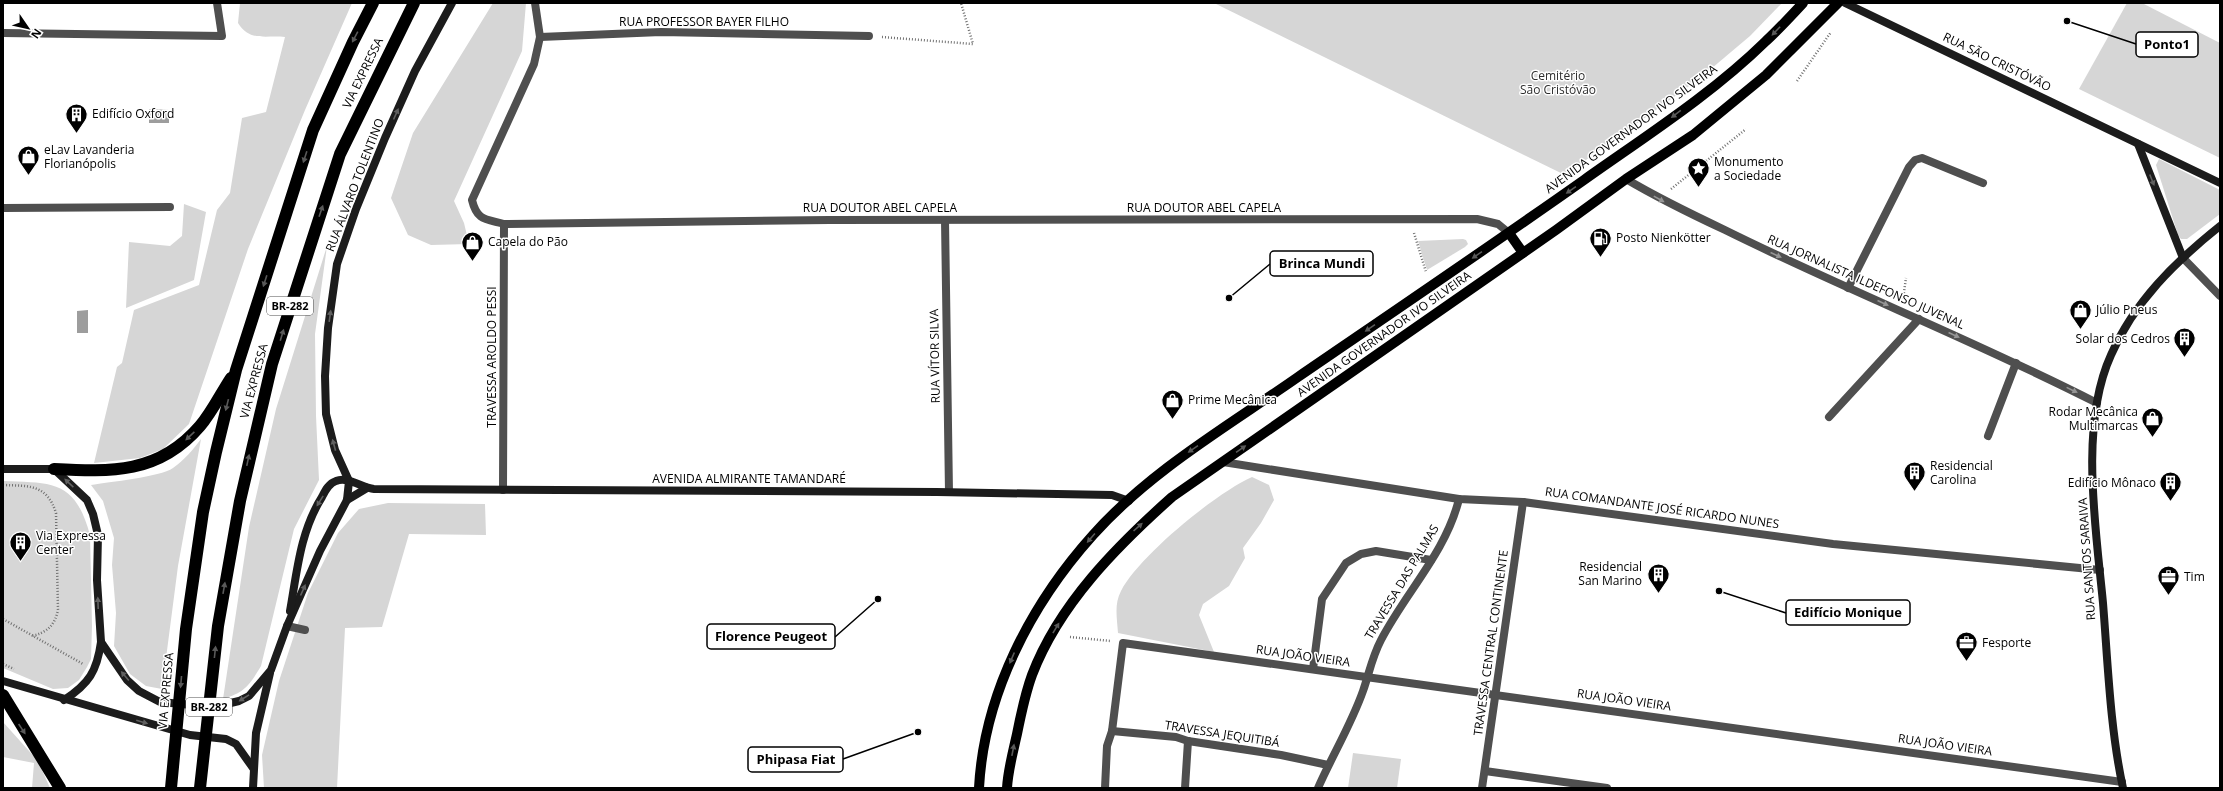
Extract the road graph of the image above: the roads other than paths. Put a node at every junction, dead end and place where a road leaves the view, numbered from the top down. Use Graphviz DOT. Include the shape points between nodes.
graph roads {
  1 [pos="217,3"];
  2 [pos="373,3"];
  3 [pos="414,3"];
  4 [pos="452,3"];
  5 [pos="535,3"];
  6 [pos="1803,3"];
  7 [pos="1838,3"];
  8 [pos="1845,3"];
  9 [pos="3,33"];
  10 [pos="869,36"];
  11 [pos="540,37"];
  12 [pos="2138,144"];
  13 [pos="1626,179"];
  14 [pos="1983,183"];
  15 [pos="2220,183"];
  16 [pos="170,207"];
  17 [pos="3,208"];
  18 [pos="945,220"];
  19 [pos="504,224"];
  20 [pos="2220,226"];
  21 [pos="1509,233"];
  22 [pos="1523,253"];
  23 [pos="2183,258"];
  24 [pos="1848,288"];
  25 [pos="2220,296"];
  26 [pos="1919,318"];
  27 [pos="2016,363"];
  28 [pos="236,370"];
  29 [pos="2097,403"];
  30 [pos="1829,417"];
  31 [pos="1988,436"];
  32 [pos="1223,462"];
  33 [pos="3,469"];
  34 [pos="54,469"];
  35 [pos="349,481"];
  36 [pos="368,488"];
  37 [pos="503,490"];
  38 [pos="949,492"];
  39 [pos="1459,499"];
  40 [pos="348,500"];
  41 [pos="1129,501"];
  42 [pos="1523,502"];
  43 [pos="1432,560"];
  44 [pos="2100,570"];
  45 [pos="287,626"];
  46 [pos="305,630"];
  47 [pos="101,642"];
  48 [pos="1313,669"];
  49 [pos="271,670"];
  50 [pos="1366,677"];
  51 [pos="3,681"];
  52 [pos="3,695"];
  53 [pos="1496,695"];
  54 [pos="64,700"];
  55 [pos="1112,731"];
  56 [pos="1188,741"];
  57 [pos="1328,765"];
  58 [pos="252,768"];
  59 [pos="1485,771"];
  60 [pos="2123,785"];
  61 [pos="60,788"];
  62 [pos="171,788"];
  63 [pos="200,788"];
  64 [pos="253,788"];
  65 [pos="979,788"];
  66 [pos="1007,788"];
  67 [pos="1105,788"];
  68 [pos="1185,788"];
  69 [pos="1318,788"];
  70 [pos="1482,788"];
  71 [pos="1607,788"];
  1 -- 9 [label="street" via="222,36"];
  2 -- 28 [label="highway, VIA EXPRESSA / BR-282, one-way" via="313,130"];
  63 -- 3 [label="highway, VIA EXPRESSA / BR-282, one-way" via="218,626 240,501 272,364 340,154"];
  35 -- 4 [label="main road, RUA ÁLVARO TOLENTINO, one-way" via="334,450 326,414 328,328 337,264 385,138 415,71"];
  5 -- 11 [label="street, RUA DOUTOR ABEL CAPELA"];
  6 -- 21 [label="main road, AVENIDA GOVERNADOR IVO SILVEIRA, one-way" via="1766,42 1700,97"];
  7 -- 13 [label="main road, AVENIDA GOVERNADOR IVO SILVEIRA" via="1792,51 1736,101 1693,135"];
  8 -- 12 [label="main road, RUA SÃO CRISTÓVÃO"];
  10 -- 11 [label="street, RUA PROFESSOR BAYER FILHO" via="661,32"];
  11 -- 19 [label="street, RUA DOUTOR ABEL CAPELA" via="529,76 472,200 475,212 482,218"];
  12 -- 15 [label="main road, RUA SÃO CRISTÓVÃO"];
  12 -- 23 [label="main road, one-way"];
  13 -- 22 [label="main road, AVENIDA GOVERNADOR IVO SILVEIRA"];
  13 -- 24 [label="street, RUA JORNALISTA ILDEFONSO JUVENAL, one-way" via="1672,206"];
  14 -- 24 [label="street" via="1922,158 1915,160 1909,167"];
  16 -- 17 [label="street"];
  18 -- 19 [label="street, RUA DOUTOR ABEL CAPELA"];
  18 -- 21 [label="street, RUA DOUTOR ABEL CAPELA" via="1477,219 1498,224"];
  18 -- 38 [label="street, RUA VÍTOR SILVA"];
  19 -- 37 [label="street, TRAVESSA AROLDO PESSI"];
  20 -- 23 [label="main road, RUA SANTOS SARAIVA"];
  21 -- 22 [label="main road"];
  21 -- 41 [label="main road, AVENIDA GOVERNADOR IVO SILVEIRA, one-way" via="1188,453"];
  32 -- 22 [label="main road, AVENIDA GOVERNADOR IVO SILVEIRA, one-way"];
  23 -- 25 [label="street"];
  23 -- 29 [label="main road, RUA SANTOS SARAIVA" via="2149,294 2122,333 2110,357"];
  24 -- 26 [label="street, RUA JORNALISTA ILDEFONSO JUVENAL, one-way"];
  26 -- 27 [label="street, RUA JORNALISTA ILDEFONSO JUVENAL, one-way"];
  26 -- 30 [label="street"];
  27 -- 29 [label="street, RUA JORNALISTA ILDEFONSO JUVENAL, one-way"];
  27 -- 31 [label="street"];
  28 -- 34 [label="highway, one-way" via="200,426 176,448 148,464 119,470"];
  28 -- 62 [label="highway, VIA EXPRESSA / BR-282, one-way" via="203,512 186,629"];
  29 -- 44 [label="main road, RUA SANTOS SARAIVA" via="2093,439"];
  32 -- 39 [label="street, RUA COMANDANTE JOSÉ RICARDO NUNES"];
  66 -- 32 [label="main road, AVENIDA GOVERNADOR IVO SILVEIRA, one-way" via="1013,749 1031,677 1056,627 1128,536 1172,497"];
  33 -- 34 [label="main road"];
  47 -- 34 [label="main road, one-way" via="97,580 98,535 94,514 87,500"];
  35 -- 36 [label="main road, AVENIDA ALMIRANTE TAMANDARÉ"];
  35 -- 40 [label="main road"];
  35 -- 45 [label="main road, one-way" via="335,481 329,486 312,512 303,536"];
  36 -- 37 [label="main road, AVENIDA ALMIRANTE TAMANDARÉ"];
  36 -- 40 [label="main road"];
  37 -- 38 [label="main road, AVENIDA ALMIRANTE TAMANDARÉ"];
  38 -- 41 [label="main road, AVENIDA ALMIRANTE TAMANDARÉ" via="1112,495"];
  39 -- 42 [label="street, RUA COMANDANTE JOSÉ RICARDO NUNES"];
  39 -- 43 [label="street, TRAVESSA DAS PALMAS" via="1446,534"];
  45 -- 40 [label="main road, one-way" via="320,551"];
  41 -- 65 [label="main road, AVENIDA GOVERNADOR IVO SILVEIRA, one-way" via="1094,533 1064,569 1020,638 993,711"];
  42 -- 44 [label="street, RUA COMANDANTE JOSÉ RICARDO NUNES" via="1833,544"];
  42 -- 53 [label="street, TRAVESSA CENTRAL CONTINENTE"];
  43 -- 48 [label="street" via="1376,551 1361,554 1346,564 1322,599"];
  43 -- 50 [label="street, TRAVESSA DAS PALMAS" via="1387,628"];
  44 -- 60 [label="main road, RUA SANTOS SARAIVA" via="2113,719"];
  45 -- 46 [label="street"];
  45 -- 49 [label="main road"];
  49 -- 47 [label="main road, one-way" via="249,696 224,706 160,702 139,691 127,680"];
  47 -- 54 [label="main road" via="98,660 91,676 79,690"];
  48 -- 50 [label="street, RUA JOÃO VIEIRA"];
  48 -- 55 [label="street, RUA JOÃO VIEIRA" via="1123,643"];
  49 -- 58 [label="main road" via="256,733"];
  50 -- 53 [label="street, RUA JOÃO VIEIRA"];
  50 -- 57 [label="street, TRAVESSA DAS PALMAS" via="1353,714"];
  51 -- 54 [label="main road"];
  52 -- 61 [label="highway, one-way"];
  53 -- 59 [label="street, TRAVESSA CENTRAL CONTINENTE"];
  53 -- 60 [label="street, RUA JOÃO VIEIRA"];
  54 -- 58 [label="main road, one-way" via="190,735 226,739 236,744"];
  55 -- 56 [label="street, TRAVESSA JEQUITIBÁ" via="1176,737"];
  55 -- 67 [label="street" via="1107,746"];
  56 -- 57 [label="street, TRAVESSA JEQUITIBÁ"];
  56 -- 68 [label="street"];
  57 -- 69 [label="street, TRAVESSA DAS PALMAS"];
  58 -- 64 [label="main road"];
  59 -- 70 [label="street, TRAVESSA CENTRAL CONTINENTE"];
  59 -- 71 [label="street"];
}
